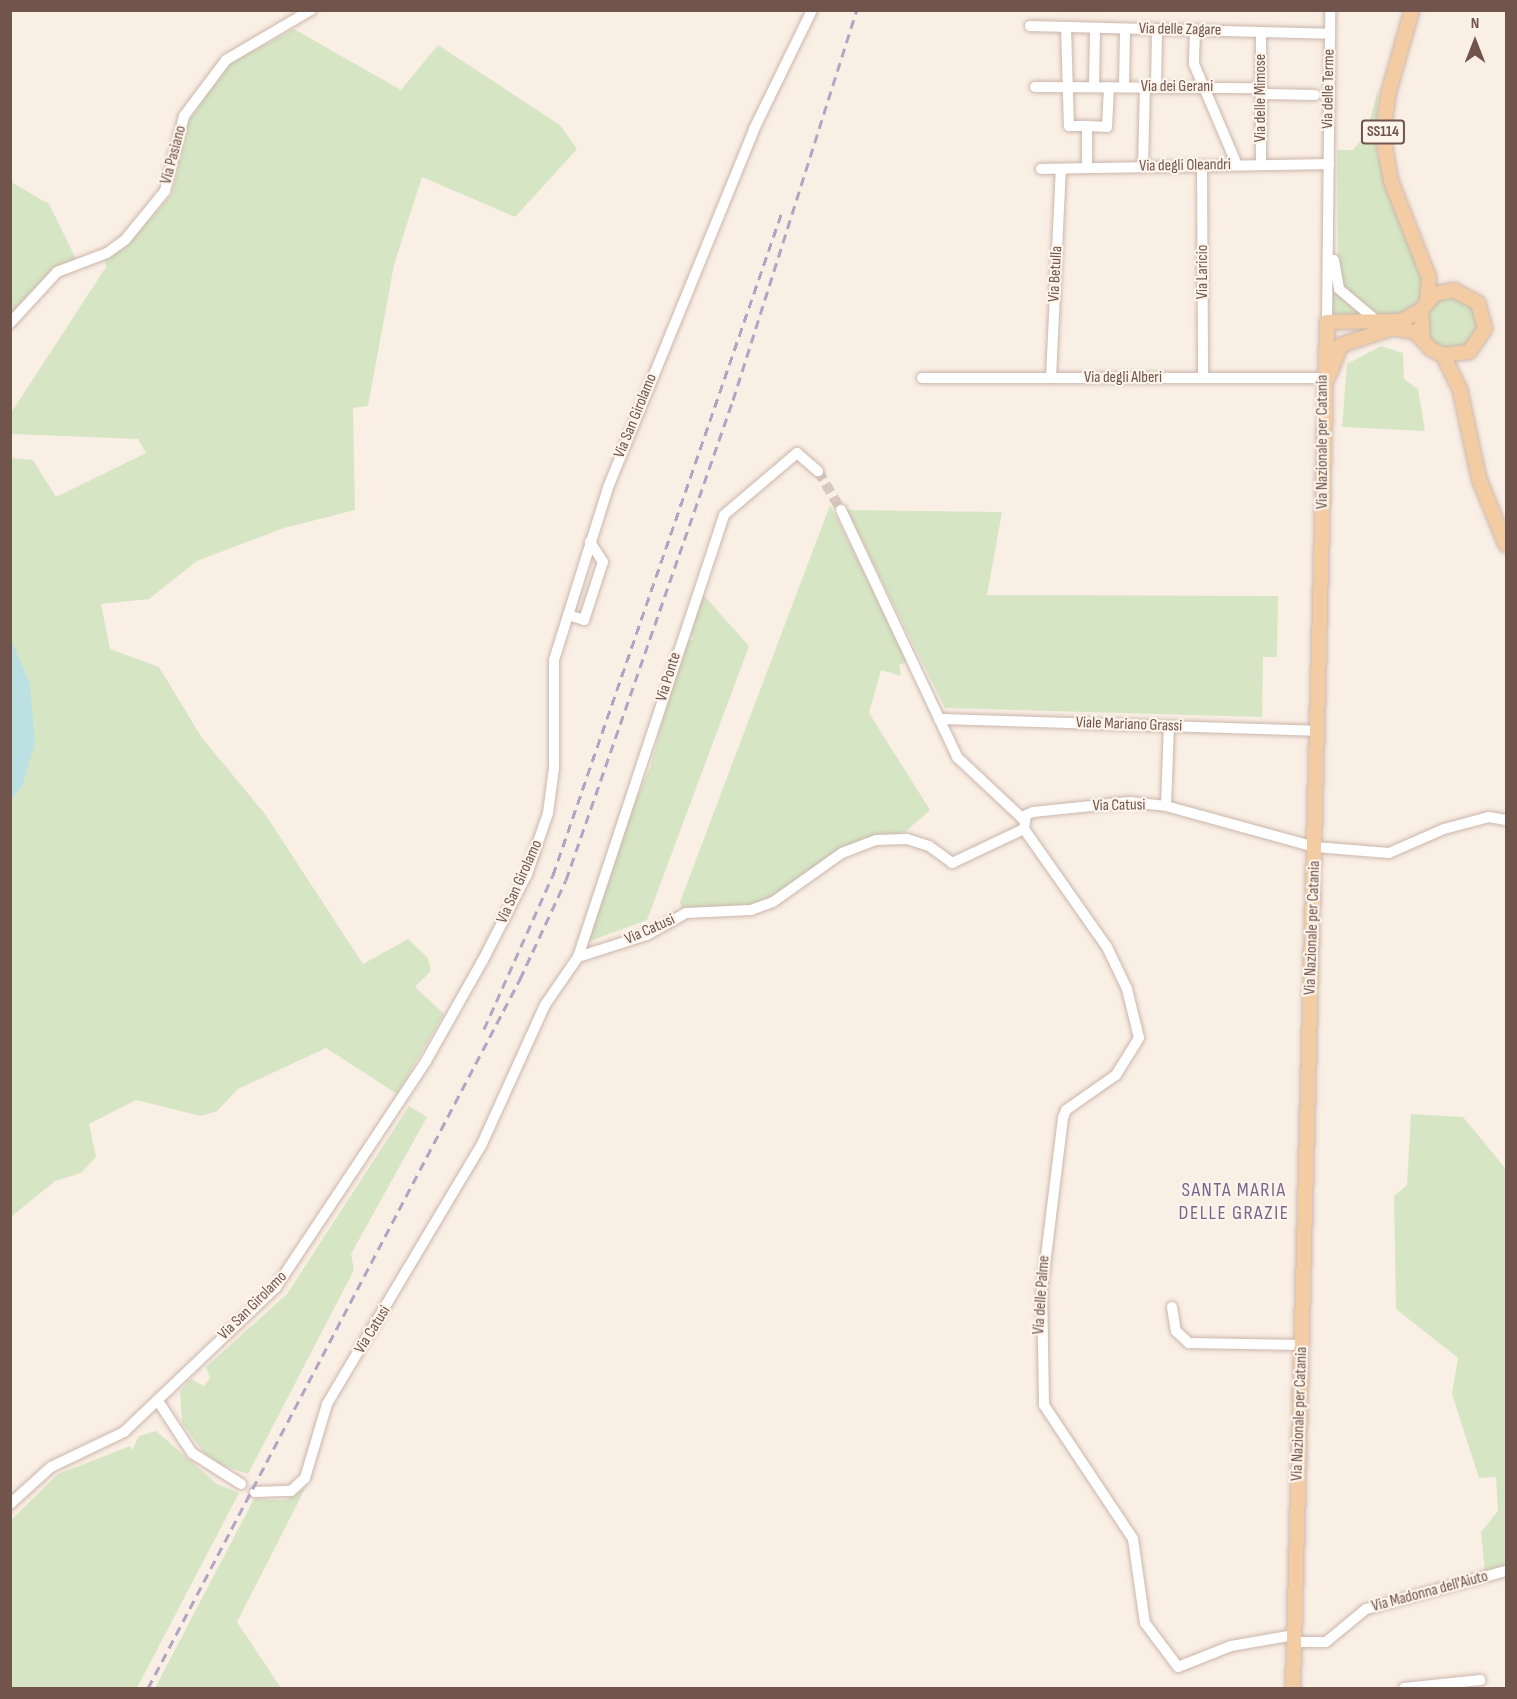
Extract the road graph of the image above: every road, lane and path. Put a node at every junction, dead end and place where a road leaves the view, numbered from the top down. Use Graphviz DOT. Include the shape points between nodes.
graph roads {
  1 [pos="311,10"];
  2 [pos="812,10"];
  3 [pos="1330,10"];
  4 [pos="1412,10"];
  5 [pos="1030,26"];
  6 [pos="1066,27"];
  7 [pos="1095,28"];
  8 [pos="1125,28"];
  9 [pos="1157,29"];
  10 [pos="1195,30"];
  11 [pos="1261,32"];
  12 [pos="1329,33"];
  13 [pos="1035,87"];
  14 [pos="1064,87"];
  15 [pos="1094,87"];
  16 [pos="1109,87"];
  17 [pos="1124,87"];
  18 [pos="1150,87"];
  19 [pos="1204,87"];
  20 [pos="1261,88"];
  21 [pos="1315,95"];
  22 [pos="1087,126"];
  23 [pos="1237,165"];
  24 [pos="1261,165"];
  25 [pos="1202,166"];
  26 [pos="1329,166"];
  27 [pos="1143,167"];
  28 [pos="1087,168"];
  29 [pos="1041,169"];
  30 [pos="1061,169"];
  31 [pos="1420,249"];
  32 [pos="1454,290"];
  33 [pos="1424,305"];
  34 [pos="1327,322"];
  35 [pos="10,323"];
  36 [pos="1374,327"];
  37 [pos="1423,339"];
  38 [pos="1469,352"];
  39 [pos="1443,355"];
  40 [pos="922,378"];
  41 [pos="1051,378"];
  42 [pos="1203,378"];
  43 [pos="1326,378"];
  44 [pos="1460,390"];
  45 [pos="818,471"];
  46 [pos="841,510"];
  47 [pos="590,542"];
  48 [pos="1506,545"];
  49 [pos="568,615"];
  50 [pos="939,719"];
  51 [pos="1169,726"];
  52 [pos="1318,731"];
  53 [pos="1166,806"];
  54 [pos="1506,820"];
  55 [pos="1024,825"];
  56 [pos="1315,847"];
  57 [pos="578,957"];
  58 [pos="1172,1307"];
  59 [pos="1301,1346"];
  60 [pos="158,1401"];
  61 [pos="241,1484"];
  62 [pos="255,1492"];
  63 [pos="10,1504"];
  64 [pos="1506,1570"];
  65 [pos="1294,1639"];
  66 [pos="1481,1680"];
  67 [pos="1293,1689"];
  68 [pos="1404,1689"];
  1 -- 35 [label="street, Via Pasiano" via="226,60 184,116 165,191 126,240 107,253 57,272"];
  2 -- 47 [label="street, Via San Girolamo" via="754,129 626,439"];
  3 -- 12 [label="street, Via delle Terme"];
  4 -- 31 [label="main road, SS114" via="1388,95 1383,137 1390,181"];
  5 -- 6 [label="street, Via delle Zagare"];
  6 -- 7 [label="street, Via delle Zagare"];
  6 -- 14 [label="street"];
  7 -- 8 [label="street, Via delle Zagare"];
  7 -- 15 [label="street"];
  8 -- 9 [label="street, Via delle Zagare"];
  8 -- 17 [label="street"];
  9 -- 10 [label="street, Via delle Zagare"];
  9 -- 18 [label="street"];
  10 -- 11 [label="street, Via delle Zagare"];
  10 -- 19 [label="street" via="1194,64"];
  11 -- 12 [label="street, Via delle Zagare"];
  11 -- 20 [label="street, Via delle Mimose"];
  12 -- 26 [label="street, Via delle Terme"];
  13 -- 14 [label="street, Via dei Gerani"];
  14 -- 15 [label="street, Via dei Gerani"];
  14 -- 22 [label="street" via="1069,126"];
  15 -- 16 [label="street, Via dei Gerani"];
  16 -- 17 [label="street, Via dei Gerani"];
  16 -- 22 [label="street" via="1107,127"];
  17 -- 18 [label="street, Via dei Gerani"];
  18 -- 19 [label="street, Via dei Gerani"];
  18 -- 27 [label="street"];
  19 -- 20 [label="street, Via dei Gerani"];
  19 -- 23 [label="street"];
  20 -- 21 [label="street, Via dei Gerani" via="1265,94"];
  20 -- 24 [label="street, Via delle Mimose"];
  22 -- 28 [label="street"];
  23 -- 24 [label="street, Via degli Oleandri"];
  23 -- 25 [label="street, Via degli Oleandri"];
  24 -- 26 [label="street, Via degli Oleandri"];
  25 -- 27 [label="street, Via degli Oleandri"];
  25 -- 42 [label="street, Via Laricio"];
  26 -- 34 [label="street, Via Nazionale per Catania"];
  26 -- 36 [label="street" via="1336,283"];
  27 -- 28 [label="street, Via degli Oleandri"];
  28 -- 30 [label="street, Via degli Oleandri"];
  29 -- 30 [label="street, Via degli Oleandri"];
  30 -- 41 [label="street, Via Betulla"];
  31 -- 32 [label="main road"];
  31 -- 33 [label="main road" via="1429,278"];
  32 -- 33 [label="main road"];
  32 -- 38 [label="main road" via="1472,296 1483,311 1485,329"];
  33 -- 36 [label="main road" via="1401,321"];
  33 -- 37 [label="main road"];
  34 -- 36 [label="main road"];
  34 -- 43 [label="main road, Via Nazionale per Catania"];
  36 -- 37 [label="main road" via="1405,329"];
  36 -- 43 [label="main road" via="1341,345"];
  37 -- 39 [label="main road"];
  38 -- 39 [label="main road"];
  38 -- 44 [label="main road"];
  39 -- 44 [label="main road"];
  40 -- 41 [label="street, Via degli Alberi"];
  41 -- 42 [label="street, Via degli Alberi"];
  42 -- 43 [label="street, Via degli Alberi"];
  43 -- 52 [label="main road, Via Nazionale per Catania"];
  44 -- 48 [label="main road" via="1479,478"];
  45 -- 57 [label="street, Via Ponte" via="797,453 724,515"];
  46 -- 50 [label="street"];
  47 -- 49 [label="street, Via San Girolamo"];
  47 -- 49 [label="street" via="603,562 584,620"];
  49 -- 60 [label="street, Via San Girolamo" via="551,680 554,768 548,813 527,874 488,950 426,1061 299,1257 276,1287"];
  50 -- 51 [label="street, Viale Mariano Grassi"];
  50 -- 55 [label="street" via="957,758"];
  51 -- 52 [label="street, Viale Mariano Grassi"];
  51 -- 53 [label="street"];
  52 -- 56 [label="main road, Via Nazionale per Catania"];
  53 -- 55 [label="street, Via Catusi" via="1129,802 1033,812"];
  53 -- 56 [label="street, Via Catusi"];
  54 -- 56 [label="street, Via Catusi" via="1489,817 1389,852"];
  55 -- 57 [label="street, Via Catusi" via="952,863 929,846 907,838 876,840 842,853 773,902 751,910 686,913 647,935"];
  55 -- 65 [label="street, Via delle Palme" via="1107,947 1127,989 1139,1038 1116,1075 1065,1110 1042,1288 1044,1405 1133,1539 1144,1623 1178,1667 1231,1646"];
  56 -- 59 [label="main road, Via Nazionale per Catania"];
  57 -- 62 [label="street, Via Catusi" via="545,1005 481,1146 327,1404 305,1478 291,1491"];
  58 -- 59 [label="street" via="1176,1331 1189,1343"];
  59 -- 65 [label="main road, Via Nazionale per Catania"];
  60 -- 61 [label="street" via="192,1453"];
  60 -- 63 [label="street, Via San Girolamo" via="107,1443 51,1467"];
  64 -- 65 [label="street, Via Madonna dell'Aiuto" via="1366,1609 1326,1642"];
  65 -- 67 [label="main road, Via Nazionale per Catania"];
  66 -- 68 [label="street"];
}
